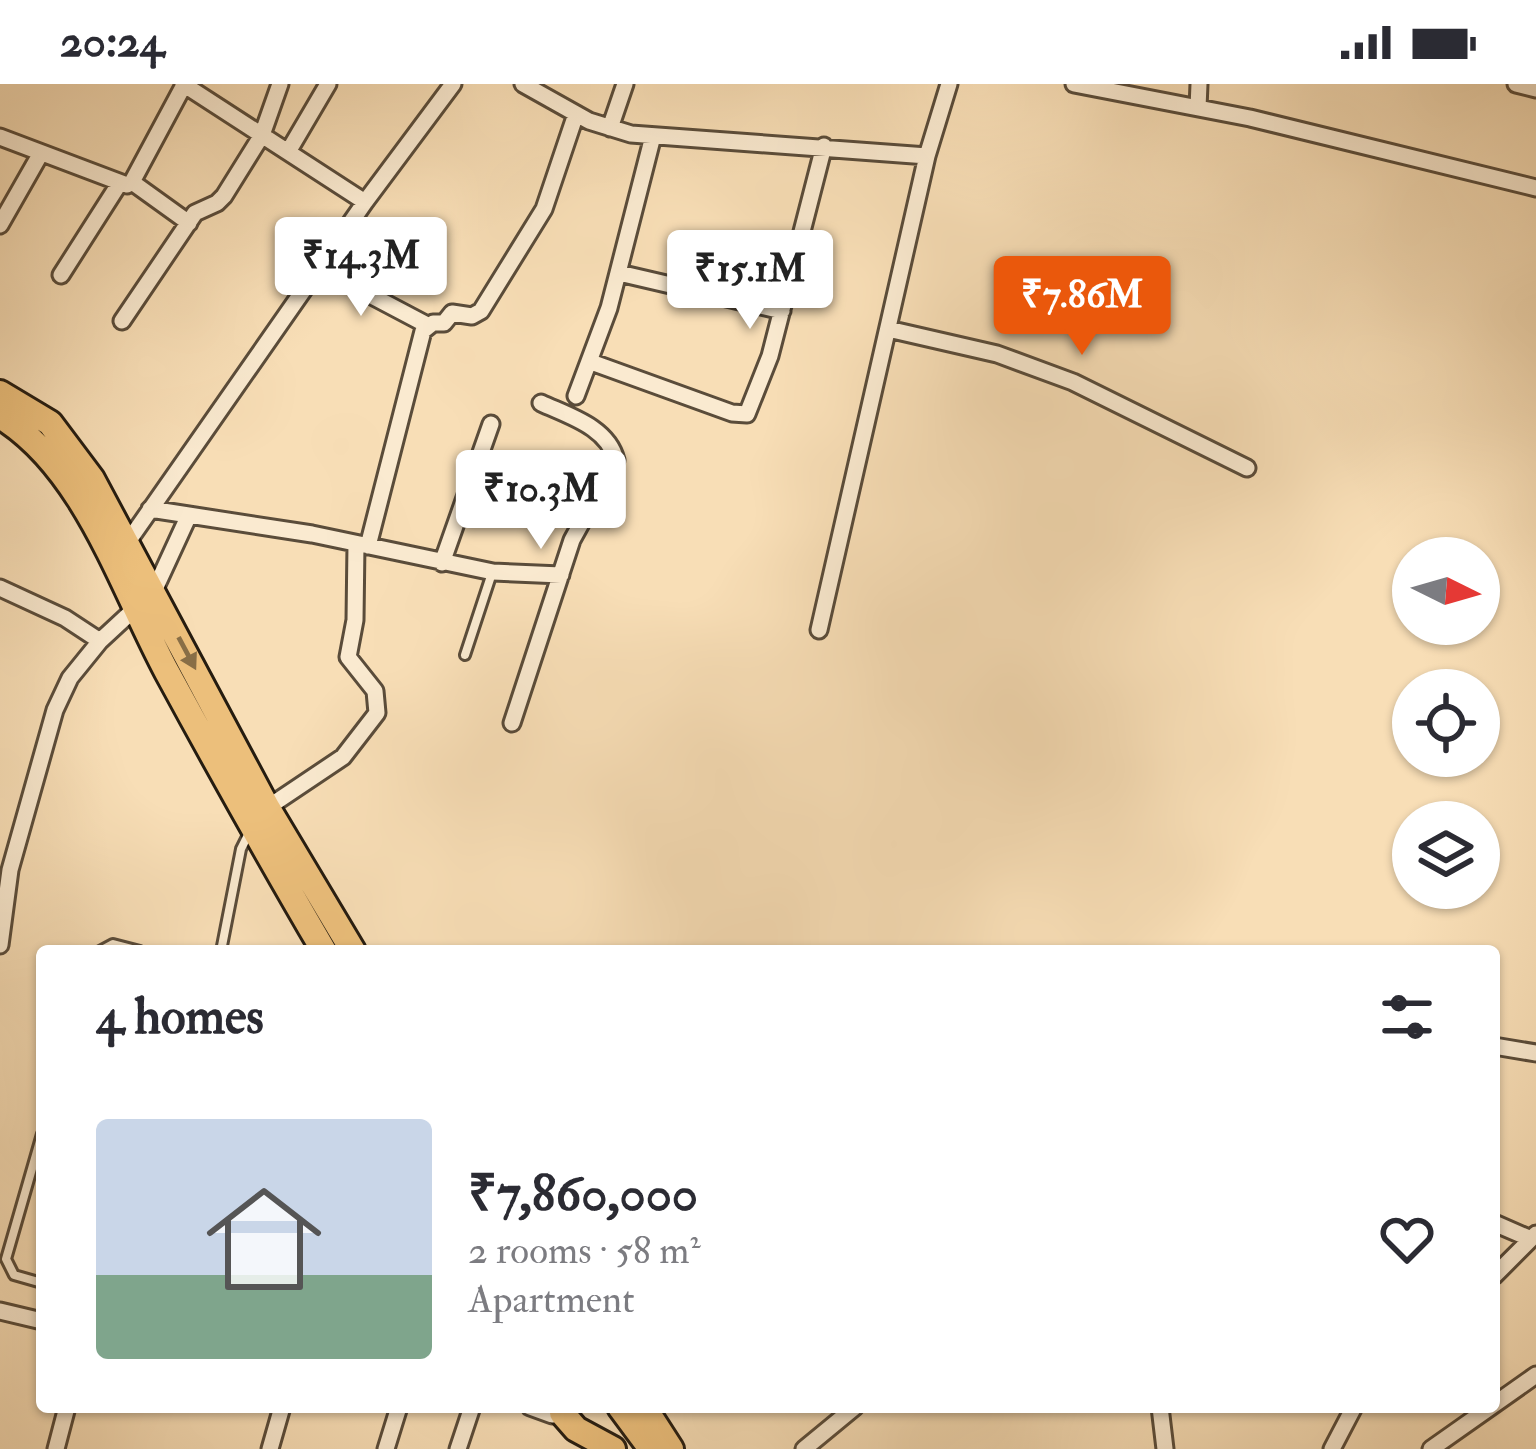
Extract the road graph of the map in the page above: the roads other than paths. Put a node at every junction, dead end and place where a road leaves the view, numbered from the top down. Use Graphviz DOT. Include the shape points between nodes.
graph roads {
  1 [pos="183,84"];
  2 [pos="280,84"];
  3 [pos="328,84"];
  4 [pos="453,84"];
  5 [pos="524,84"];
  6 [pos="625,84"];
  7 [pos="949,84"];
  8 [pos="1074,84"];
  9 [pos="1199,84"];
  10 [pos="1516,84"];
  11 [pos="1536,89"];
  12 [pos="1198,108"];
  13 [pos="576,114"];
  14 [pos="610,128"];
  15 [pos="262,135"];
  16 [pos="653,136"];
  17 [pos="0,137"];
  18 [pos="824,146"];
  19 [pos="288,152"];
  20 [pos="41,153"];
  21 [pos="927,155"];
  22 [pos="126,183"];
  23 [pos="1536,188"];
  24 [pos="365,202"];
  25 [pos="188,223"];
  26 [pos="0,225"];
  27 [pos="319,268"];
  28 [pos="619,274"];
  29 [pos="61,275"];
  30 [pos="782,311"];
  31 [pos="122,321"];
  32 [pos="427,325"];
  33 [pos="888,328"];
  34 [pos="591,362"];
  35 [pos="0,393"];
  36 [pos="576,396"];
  37 [pos="541,403"];
  38 [pos="0,416"];
  39 [pos="491,424"];
  40 [pos="1246,467"];
  41 [pos="150,509"];
  42 [pos="189,515"];
  43 [pos="127,543"];
  44 [pos="362,545"];
  45 [pos="442,563"];
  46 [pos="112,564"];
  47 [pos="493,572"];
  48 [pos="560,575"];
  49 [pos="0,588"];
  50 [pos="154,591"];
  51 [pos="134,610"];
  52 [pos="819,630"];
  53 [pos="100,641"];
  54 [pos="465,655"];
  55 [pos="512,723"];
  56 [pos="267,807"];
  57 [pos="251,828"];
  58 [pos="5,870"];
  59 [pos="0,945"];
  60 [pos="222,945"];
  61 [pos="320,945"];
  62 [pos="349,945"];
  63 [pos="1500,1047"];
  64 [pos="1536,1053"];
  65 [pos="36,1155"];
  66 [pos="1500,1225"];
  67 [pos="1533,1236"];
  68 [pos="1500,1270"];
  69 [pos="36,1282"];
  70 [pos="0,1311"];
  71 [pos="36,1320"];
  72 [pos="1536,1375"];
  73 [pos="1500,1400"];
  74 [pos="66,1413"];
  75 [pos="280,1413"];
  76 [pos="397,1413"];
  77 [pos="470,1413"];
  78 [pos="568,1413"];
  79 [pos="624,1413"];
  80 [pos="648,1413"];
  81 [pos="848,1413"];
  82 [pos="1161,1413"];
  83 [pos="1351,1413"];
  84 [pos="1482,1413"];
  85 [pos="63,1448"];
  86 [pos="270,1449"];
  87 [pos="386,1449"];
  88 [pos="458,1449"];
  89 [pos="614,1449"];
  90 [pos="651,1449"];
  91 [pos="671,1449"];
  92 [pos="804,1449"];
  93 [pos="1165,1449"];
  94 [pos="1332,1449"];
  95 [pos="1431,1449"];
  1 -- 15 [label="street"];
  1 -- 22 [label="street"];
  2 -- 15 [label="street"];
  3 -- 19 [label="street"];
  4 -- 24 [label="street"];
  5 -- 13 [label="street"];
  6 -- 14 [label="street"];
  7 -- 21 [label="street"];
  8 -- 12 [label="street"];
  9 -- 12 [label="street"];
  10 -- 11 [label="street"];
  12 -- 23 [label="street"];
  13 -- 14 [label="street"];
  13 -- 32 [label="street" via="544,209 481,311"];
  14 -- 16 [label="street"];
  15 -- 19 [label="street"];
  15 -- 25 [label="street" via="224,196"];
  16 -- 18 [label="street"];
  16 -- 28 [label="street"];
  17 -- 20 [label="street"];
  18 -- 21 [label="street"];
  18 -- 30 [label="street"];
  19 -- 24 [label="street"];
  20 -- 22 [label="street"];
  20 -- 26 [label="street"];
  21 -- 33 [label="street"];
  22 -- 25 [label="street"];
  22 -- 29 [label="street"];
  24 -- 27 [label="street"];
  25 -- 31 [label="street"];
  27 -- 32 [label="street"];
  27 -- 41 [label="street"];
  28 -- 30 [label="street"];
  28 -- 34 [label="street"];
  30 -- 34 [label="street" via="747,414"];
  32 -- 44 [label="street"];
  33 -- 40 [label="street" via="1073,382"];
  33 -- 52 [label="street"];
  34 -- 36 [label="street"];
  35 -- 43 [label="main road" via="50,423 72,448"];
  37 -- 48 [label="street" via="601,434 616,460"];
  38 -- 46 [label="main road" via="60,468"];
  39 -- 45 [label="street"];
  41 -- 42 [label="street"];
  41 -- 43 [label="street"];
  42 -- 44 [label="street"];
  42 -- 50 [label="street"];
  43 -- 46 [label="street"];
  43 -- 50 [label="main road"];
  44 -- 45 [label="street"];
  44 -- 56 [label="street" via="347,657 375,691 377,713 343,757"];
  45 -- 47 [label="street"];
  46 -- 51 [label="main road"];
  47 -- 48 [label="street"];
  47 -- 54 [label="lane"];
  48 -- 55 [label="street"];
  49 -- 53 [label="street"];
  50 -- 51 [label="street"];
  50 -- 56 [label="main road, one-way"];
  51 -- 53 [label="street"];
  51 -- 57 [label="main road"];
  53 -- 58 [label="street" via="56,710"];
  56 -- 57 [label="street"];
  56 -- 62 [label="main road"];
  57 -- 60 [label="lane"];
  57 -- 61 [label="main road"];
  58 -- 59 [label="street"];
  63 -- 64 [label="street"];
  65 -- 69 [label="lane" via="6,1258 14,1276"];
  66 -- 67 [label="street"];
  67 -- 68 [label="street"];
  70 -- 71 [label="street"];
  72 -- 73 [label="street"];
  74 -- 85 [label="street"];
  75 -- 86 [label="street"];
  76 -- 87 [label="street"];
  77 -- 88 [label="street"];
  78 -- 89 [label="main road" via="576,1429"];
  79 -- 90 [label="main road"];
  80 -- 91 [label="main road"];
  81 -- 92 [label="street"];
  82 -- 93 [label="street"];
  83 -- 94 [label="street"];
  84 -- 95 [label="street"];
}
